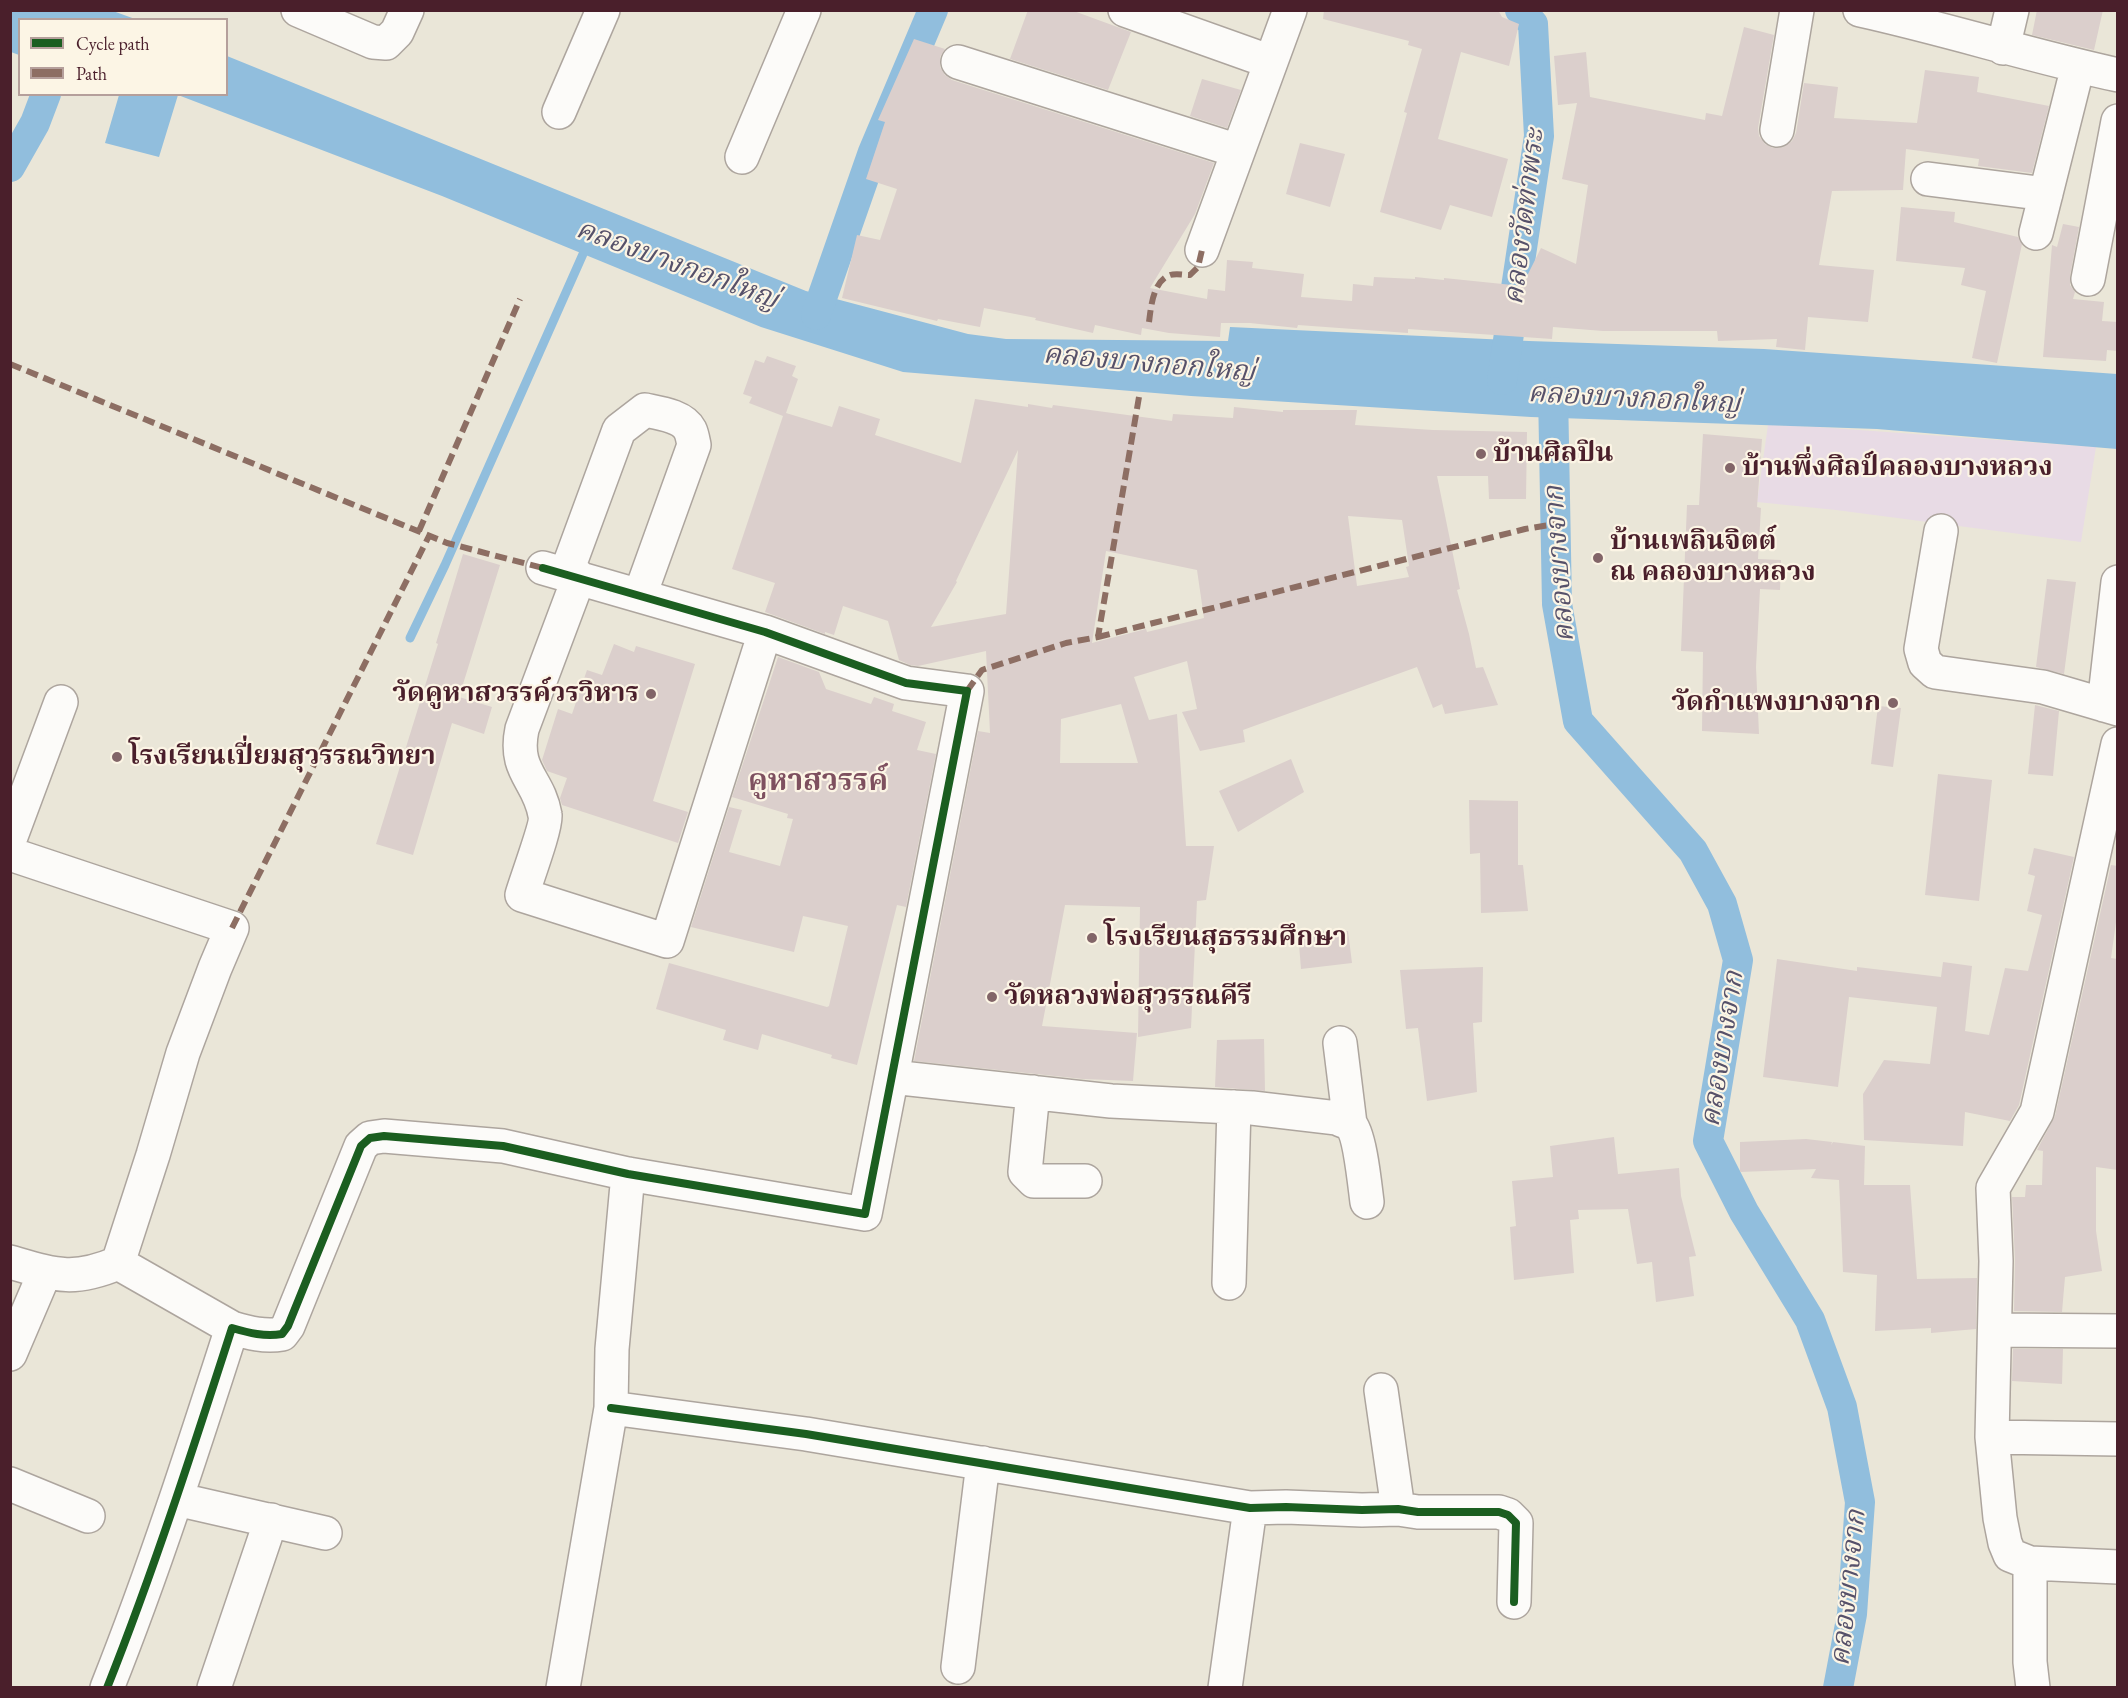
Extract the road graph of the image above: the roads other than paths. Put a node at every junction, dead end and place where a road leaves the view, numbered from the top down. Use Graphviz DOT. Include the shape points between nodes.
graph roads {
  1 [pos="298,10"];
  2 [pos="407,10"];
  3 [pos="603,10"];
  4 [pos="804,10"];
  5 [pos="1125,10"];
  6 [pos="1290,10"];
  7 [pos="1797,10"];
  8 [pos="1860,10"];
  9 [pos="2012,10"];
  10 [pos="2003,48"];
  11 [pos="958,62"];
  12 [pos="1271,62"];
  13 [pos="2078,66"];
  14 [pos="2118,75"];
  15 [pos="559,112"];
  16 [pos="2118,121"];
  17 [pos="1776,130"];
  18 [pos="1238,151"];
  19 [pos="742,157"];
  20 [pos="1928,179"];
  21 [pos="2046,194"];
  22 [pos="2109,210"];
  23 [pos="2036,233"];
  24 [pos="1202,250"];
  25 [pos="2088,279"];
  26 [pos="1941,531"];
  27 [pos="562,573"];
  28 [pos="2118,582"];
  29 [pos="640,595"];
  30 [pos="765,632"];
  31 [pos="61,702"];
  32 [pos="2111,707"];
  33 [pos="2118,744"];
  34 [pos="10,839"];
  35 [pos="10,854"];
  36 [pos="1340,1043"];
  37 [pos="892,1077"];
  38 [pos="1033,1092"];
  39 [pos="1234,1107"];
  40 [pos="1350,1124"];
  41 [pos="628,1174"];
  42 [pos="1085,1181"];
  43 [pos="1367,1202"];
  44 [pos="10,1262"];
  45 [pos="118,1263"];
  46 [pos="45,1272"];
  47 [pos="1229,1283"];
  48 [pos="232,1328"];
  49 [pos="1995,1330"];
  50 [pos="2118,1331"];
  51 [pos="10,1354"];
  52 [pos="1381,1390"];
  53 [pos="611,1408"];
  54 [pos="1992,1437"];
  55 [pos="2118,1439"];
  56 [pos="983,1463"];
  57 [pos="10,1484"];
  58 [pos="176,1499"];
  59 [pos="1250,1508"];
  60 [pos="1398,1509"];
  61 [pos="88,1516"];
  62 [pos="271,1520"];
  63 [pos="325,1533"];
  64 [pos="2041,1564"];
  65 [pos="2118,1567"];
  66 [pos="1514,1602"];
  67 [pos="958,1667"];
  68 [pos="107,1688"];
  69 [pos="214,1688"];
  70 [pos="563,1688"];
  71 [pos="1225,1688"];
  72 [pos="2033,1688"];
  1 -- 2 [label="street" via="373,42 386,43 397,32"];
  3 -- 15 [label="street"];
  4 -- 19 [label="street"];
  5 -- 12 [label="street"];
  6 -- 12 [label="street"];
  7 -- 17 [label="street"];
  8 -- 10 [label="street"];
  9 -- 10 [label="street"];
  10 -- 13 [label="street"];
  11 -- 18 [label="street"];
  12 -- 18 [label="street"];
  13 -- 14 [label="street"];
  13 -- 21 [label="street"];
  16 -- 22 [label="street"];
  18 -- 24 [label="street"];
  20 -- 21 [label="street"];
  21 -- 23 [label="street"];
  22 -- 25 [label="street"];
  26 -- 32 [label="street" via="1921,649 1925,663 1935,672 2043,687"];
  27 -- 29 [label="street"];
  27 -- 29 [label="street" via="619,430 645,410 662,413 690,429 694,445"];
  27 -- 30 [label="street" via="519,743 521,762 546,818 522,895 667,941"];
  28 -- 32 [label="street"];
  29 -- 30 [label="street"];
  30 -- 37 [label="street" via="906,683 967,691"];
  31 -- 34 [label="street"];
  33 -- 49 [label="street" via="2037,1112 1993,1188"];
  35 -- 45 [label="street" via="232,928 183,1053"];
  36 -- 40 [label="street"];
  37 -- 38 [label="street"];
  37 -- 41 [label="street" via="865,1214"];
  38 -- 39 [label="street" via="1111,1101"];
  38 -- 42 [label="street" via="1024,1172 1034,1181"];
  39 -- 40 [label="street" via="1337,1118"];
  39 -- 47 [label="street"];
  40 -- 43 [label="street" via="1359,1146"];
  41 -- 48 [label="street" via="504,1146 370,1138 361,1146 288,1326 282,1334 273,1336"];
  41 -- 53 [label="street" via="613,1339"];
  44 -- 46 [label="street"];
  45 -- 46 [label="street" via="75,1276"];
  45 -- 48 [label="street"];
  46 -- 51 [label="street"];
  48 -- 58 [label="street"];
  49 -- 50 [label="street"];
  49 -- 54 [label="street"];
  52 -- 60 [label="street"];
  53 -- 56 [label="street"];
  53 -- 70 [label="street"];
  54 -- 55 [label="street"];
  54 -- 64 [label="street" via="2005,1543 2010,1555"];
  56 -- 59 [label="street"];
  56 -- 67 [label="street"];
  57 -- 61 [label="street"];
  58 -- 62 [label="street"];
  58 -- 68 [label="street"];
  59 -- 60 [label="street"];
  59 -- 71 [label="street"];
  60 -- 66 [label="street" via="1508,1515 1516,1523"];
  62 -- 63 [label="street"];
  62 -- 69 [label="street"];
  64 -- 65 [label="street"];
  64 -- 72 [label="street" via="2030,1662"];
}
